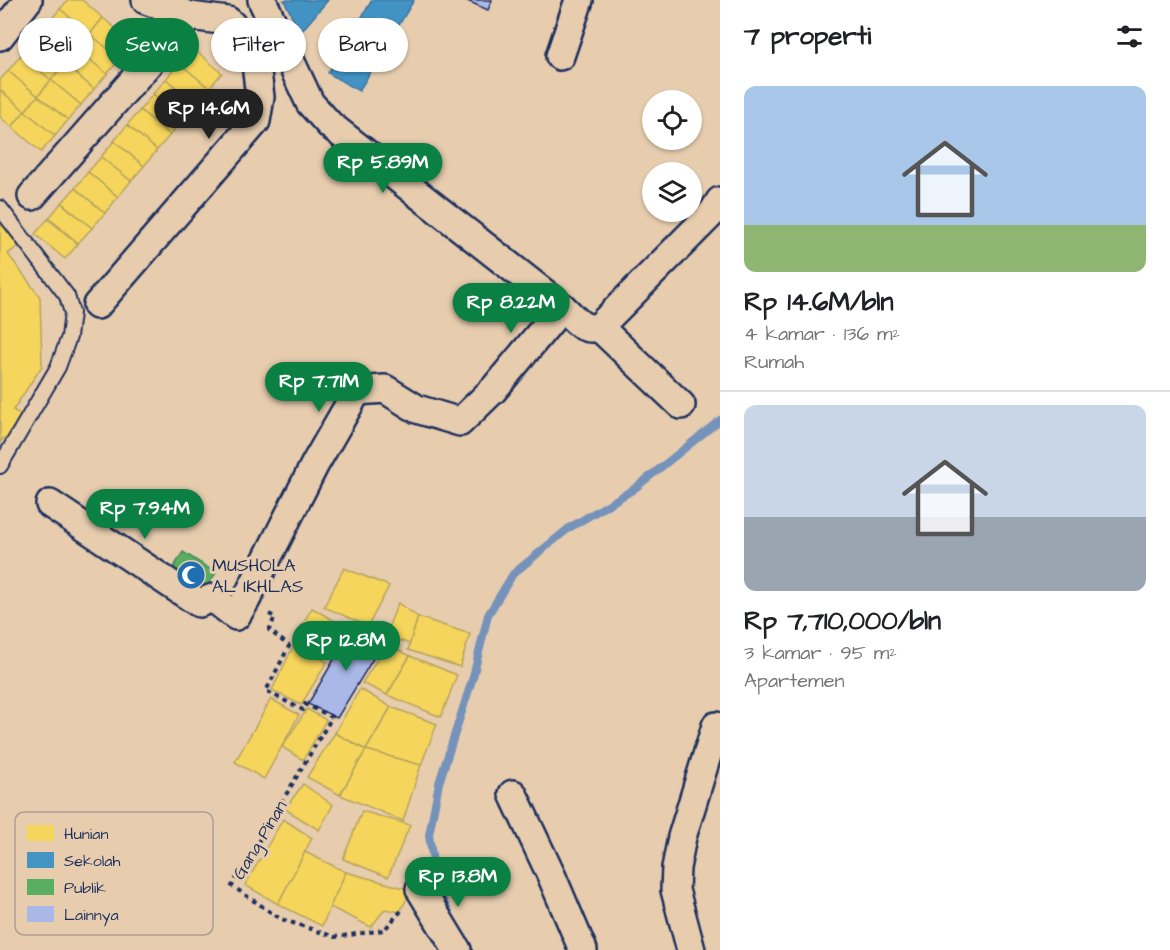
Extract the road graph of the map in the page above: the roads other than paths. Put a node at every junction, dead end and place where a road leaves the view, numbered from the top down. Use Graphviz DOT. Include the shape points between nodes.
graph roads {
  1 [pos="28,0"];
  2 [pos="146,0"];
  3 [pos="262,0"];
  4 [pos="579,0"];
  5 [pos="190,16"];
  6 [pos="0,36"];
  7 [pos="560,56"];
  8 [pos="32,196"];
  9 [pos="720,201"];
  10 [pos="0,208"];
  11 [pos="97,305"];
  12 [pos="562,307"];
  13 [pos="599,327"];
  14 [pos="681,405"];
  15 [pos="0,466"];
  16 [pos="50,504"];
  17 [pos="716,726"];
  18 [pos="513,794"];
  19 [pos="420,889"];
  20 [pos="457,950"];
  21 [pos="583,950"];
  22 [pos="691,950"];
  1 -- 6 [label="street"];
  2 -- 5 [label="street"];
  3 -- 12 [label="street" via="310,103 330,125"];
  4 -- 7 [label="street"];
  5 -- 8 [label="street"];
  5 -- 11 [label="street" via="228,21 254,47 260,97 255,121"];
  9 -- 13 [label="street"];
  10 -- 15 [label="lane" via="66,296 72,313 69,337 58,367"];
  12 -- 13 [label="street" via="585,327"];
  12 -- 16 [label="street" via="495,389 460,422 417,409 385,389 357,391 236,616 213,598 199,603"];
  13 -- 14 [label="street"];
  17 -- 22 [label="street" via="681,837 676,868 675,890"];
  18 -- 21 [label="street"];
  19 -- 20 [label="street"];
}
